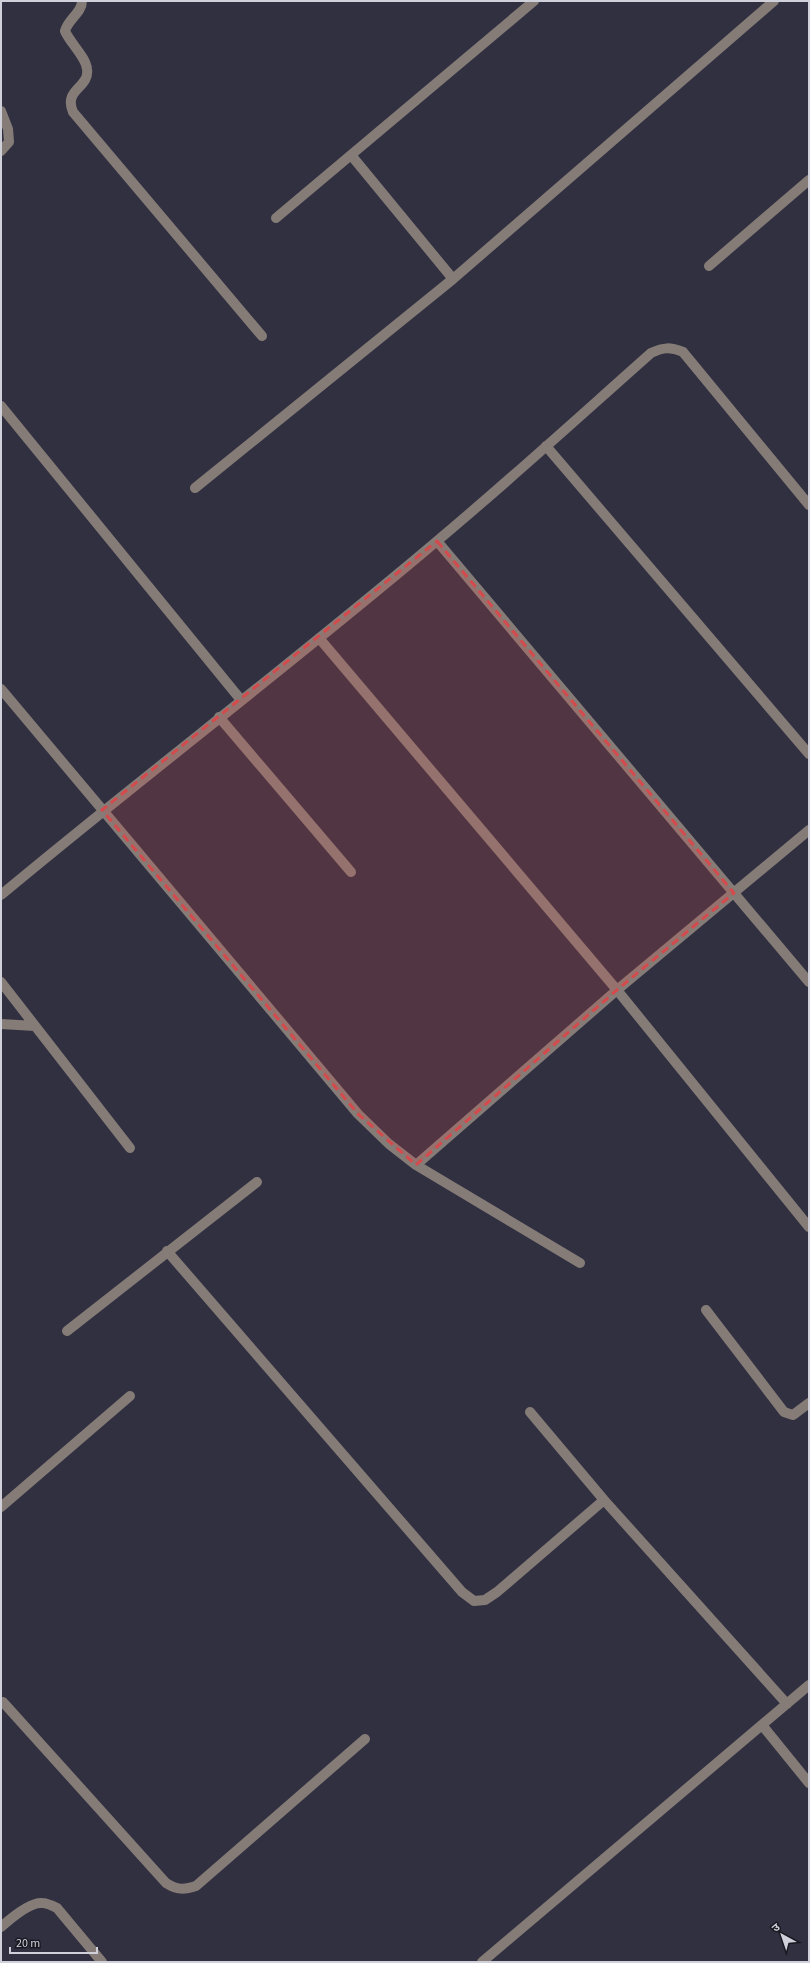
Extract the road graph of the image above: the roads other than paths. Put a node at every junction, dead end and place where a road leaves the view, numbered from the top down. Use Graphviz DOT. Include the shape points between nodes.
graph roads {
  1 [pos="82,1"];
  2 [pos="534,1"];
  3 [pos="774,1"];
  4 [pos="1,111"];
  5 [pos="1,151"];
  6 [pos="351,155"];
  7 [pos="809,180"];
  8 [pos="276,218"];
  9 [pos="709,266"];
  10 [pos="454,279"];
  11 [pos="262,336"];
  12 [pos="1,406"];
  13 [pos="546,446"];
  14 [pos="195,488"];
  15 [pos="809,505"];
  16 [pos="437,541"];
  17 [pos="319,638"];
  18 [pos="1,689"];
  19 [pos="241,700"];
  20 [pos="219,717"];
  21 [pos="809,754"];
  22 [pos="102,810"];
  23 [pos="809,830"];
  24 [pos="351,872"];
  25 [pos="734,893"];
  26 [pos="1,895"];
  27 [pos="1,982"];
  28 [pos="809,982"];
  29 [pos="617,990"];
  30 [pos="1,1024"];
  31 [pos="35,1026"];
  32 [pos="130,1148"];
  33 [pos="416,1165"];
  34 [pos="257,1182"];
  35 [pos="809,1227"];
  36 [pos="167,1251"];
  37 [pos="580,1263"];
  38 [pos="706,1310"];
  39 [pos="67,1331"];
  40 [pos="130,1396"];
  41 [pos="809,1403"];
  42 [pos="530,1412"];
  43 [pos="604,1500"];
  44 [pos="1,1507"];
  45 [pos="809,1685"];
  46 [pos="2,1702"];
  47 [pos="786,1704"];
  48 [pos="762,1725"];
  49 [pos="365,1739"];
  50 [pos="809,1783"];
  51 [pos="1,1927"];
  52 [pos="102,1962"];
  53 [pos="482,1962"];
  1 -- 11 [label="street" via="79,10 66,25 65,31 87,68 86,77 71,96 73,112"];
  2 -- 6 [label="street"];
  3 -- 10 [label="street"];
  4 -- 5 [label="street" via="8,129 9,142"];
  6 -- 8 [label="street"];
  6 -- 10 [label="street"];
  7 -- 9 [label="street"];
  10 -- 14 [label="street"];
  12 -- 19 [label="street"];
  13 -- 15 [label="street" via="651,353 662,347 672,347 683,352"];
  13 -- 16 [label="street"];
  13 -- 21 [label="street"];
  16 -- 17 [label="street"];
  16 -- 25 [label="street"];
  17 -- 19 [label="street"];
  17 -- 29 [label="street"];
  18 -- 22 [label="street"];
  19 -- 20 [label="street"];
  20 -- 22 [label="street"];
  20 -- 24 [label="street"];
  22 -- 26 [label="street"];
  22 -- 33 [label="street" via="358,1114 389,1144"];
  23 -- 25 [label="street"];
  25 -- 28 [label="street"];
  25 -- 29 [label="street"];
  27 -- 31 [label="street"];
  29 -- 33 [label="street"];
  29 -- 35 [label="street"];
  30 -- 31 [label="street"];
  31 -- 32 [label="street"];
  33 -- 37 [label="street"];
  34 -- 36 [label="street"];
  36 -- 39 [label="street"];
  36 -- 43 [label="street" via="457,1586 474,1601 485,1600 497,1592"];
  38 -- 41 [label="street" via="784,1412 793,1415"];
  40 -- 44 [label="street"];
  42 -- 43 [label="street"];
  43 -- 47 [label="street"];
  45 -- 47 [label="street"];
  46 -- 49 [label="street" via="166,1883 175,1889 184,1890 196,1886"];
  47 -- 48 [label="street"];
  48 -- 50 [label="street"];
  48 -- 53 [label="street"];
  51 -- 52 [label="street" via="12,1916 34,1904 50,1905 57,1908"];
}
